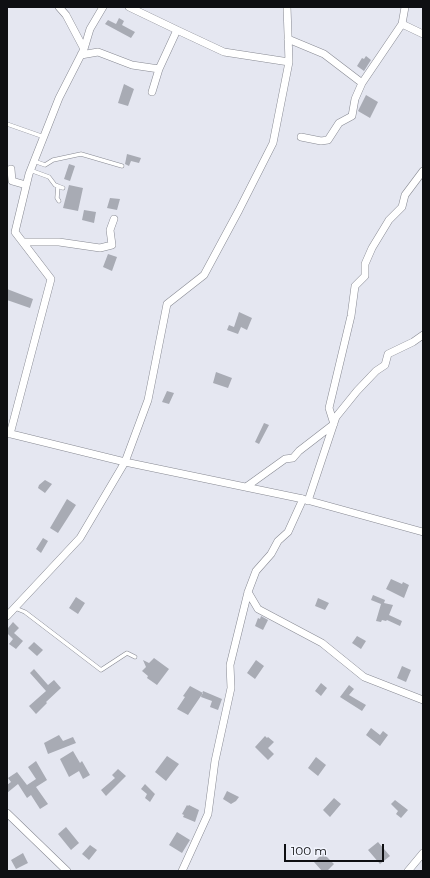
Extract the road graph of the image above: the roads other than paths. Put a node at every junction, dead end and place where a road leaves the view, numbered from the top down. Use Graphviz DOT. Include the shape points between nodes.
graph roads {
  1 [pos="59,7"];
  2 [pos="103,7"];
  3 [pos="129,7"];
  4 [pos="287,7"];
  5 [pos="405,7"];
  6 [pos="402,24"];
  7 [pos="177,30"];
  8 [pos="423,34"];
  9 [pos="288,39"];
  10 [pos="83,52"];
  11 [pos="289,62"];
  12 [pos="159,69"];
  13 [pos="362,83"];
  14 [pos="152,92"];
  15 [pos="7,124"];
  16 [pos="44,137"];
  17 [pos="301,137"];
  18 [pos="34,162"];
  19 [pos="122,166"];
  20 [pos="11,169"];
  21 [pos="30,170"];
  22 [pos="423,171"];
  23 [pos="26,185"];
  24 [pos="58,186"];
  25 [pos="63,188"];
  26 [pos="59,200"];
  27 [pos="114,219"];
  28 [pos="23,242"];
  29 [pos="423,335"];
  30 [pos="334,424"];
  31 [pos="8,435"];
  32 [pos="125,462"];
  33 [pos="246,487"];
  34 [pos="306,500"];
  35 [pos="423,532"];
  36 [pos="248,592"];
  37 [pos="15,608"];
  38 [pos="7,616"];
  39 [pos="135,657"];
  40 [pos="423,700"];
  41 [pos="7,813"];
  42 [pos="423,853"];
  43 [pos="67,871"];
  44 [pos="182,871"];
  45 [pos="408,871"];
  1 -- 10 [label="street" via="66,15"];
  2 -- 10 [label="street" via="90,29"];
  3 -- 7 [label="street"];
  4 -- 9 [label="street"];
  5 -- 6 [label="street"];
  6 -- 8 [label="street"];
  6 -- 13 [label="street"];
  7 -- 11 [label="street" via="224,52"];
  7 -- 12 [label="street"];
  9 -- 11 [label="street"];
  9 -- 13 [label="street" via="324,54"];
  10 -- 12 [label="street" via="98,52 132,65"];
  10 -- 16 [label="street" via="59,98"];
  11 -- 32 [label="street" via="273,143 246,197 204,275 167,304 148,400"];
  12 -- 14 [label="street"];
  13 -- 17 [label="street" via="355,99 352,116 340,123 328,140"];
  15 -- 16 [label="lane"];
  16 -- 18 [label="street"];
  18 -- 19 [label="lane" via="44,166 53,160 81,154"];
  18 -- 21 [label="street"];
  20 -- 23 [label="street" via="12,181"];
  21 -- 23 [label="street"];
  21 -- 24 [label="lane" via="50,177"];
  22 -- 30 [label="street" via="406,195 402,207 389,220 372,248 365,264 365,276 355,286 351,316 329,408"];
  23 -- 28 [label="street" via="15,232"];
  24 -- 25 [label="lane"];
  24 -- 26 [label="lane"];
  27 -- 28 [label="street" via="110,230 112,245 100,248 59,242"];
  28 -- 31 [label="street" via="51,279"];
  29 -- 30 [label="street" via="388,354 385,365 357,391 336,417"];
  30 -- 33 [label="street" via="293,458 285,459"];
  30 -- 34 [label="street"];
  31 -- 32 [label="street"];
  32 -- 33 [label="street"];
  32 -- 37 [label="street" via="80,538"];
  33 -- 34 [label="street"];
  34 -- 35 [label="street"];
  34 -- 36 [label="street" via="288,532 278,541 271,554 256,571"];
  36 -- 40 [label="street" via="258,609 322,643 364,677"];
  36 -- 44 [label="street" via="230,665 231,688 215,761 208,814"];
  37 -- 38 [label="street"];
  37 -- 39 [label="lane" via="25,612 101,670 127,653"];
  41 -- 43 [label="street"];
  42 -- 45 [label="street"];
}
